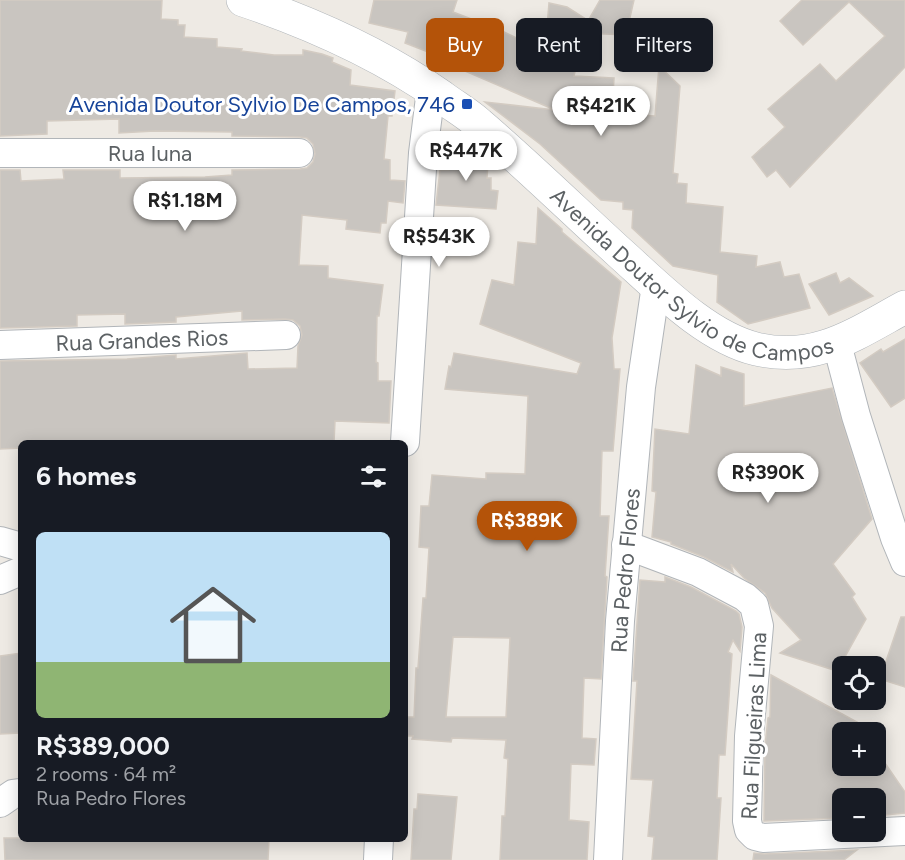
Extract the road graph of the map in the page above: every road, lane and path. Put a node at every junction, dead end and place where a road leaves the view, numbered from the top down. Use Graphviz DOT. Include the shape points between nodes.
graph roads {
  1 [pos="243,0"];
  2 [pos="431,90"];
  3 [pos="0,153"];
  4 [pos="299,153"];
  5 [pos="656,285"];
  6 [pos="905,307"];
  7 [pos="286,335"];
  8 [pos="837,344"];
  9 [pos="0,345"];
  10 [pos="405,440"];
  11 [pos="0,541"];
  12 [pos="627,545"];
  13 [pos="18,546"];
  14 [pos="905,562"];
  15 [pos="18,572"];
  16 [pos="0,580"];
  17 [pos="905,831"];
  18 [pos="379,842"];
  19 [pos="378,860"];
  20 [pos="608,860"];
  1 -- 2 [label="main road, Avenida Doutor Sylvio de Campos" via="336,35 396,66"];
  2 -- 5 [label="main road, Avenida Doutor Sylvio de Campos" via="478,122"];
  2 -- 10 [label="street" via="423,153"];
  3 -- 4 [label="street, Rua Iuna"];
  5 -- 8 [label="main road, Avenida Doutor Sylvio de Campos" via="726,339 756,349 814,351"];
  5 -- 12 [label="street, Rua Pedro Flores" via="643,368"];
  6 -- 8 [label="main road, Avenida Doutor Sylvio de Campos"];
  7 -- 9 [label="street, Rua Grandes Rios"];
  8 -- 14 [label="street" via="894,538"];
  11 -- 13 [label="street"];
  12 -- 17 [label="street, Rua Filgueiras Lima" via="698,572 754,605 759,626 749,736 749,830 763,838"];
  12 -- 20 [label="street, Rua Pedro Flores"];
  15 -- 16 [label="street"];
  18 -- 19 [label="street"];
}
